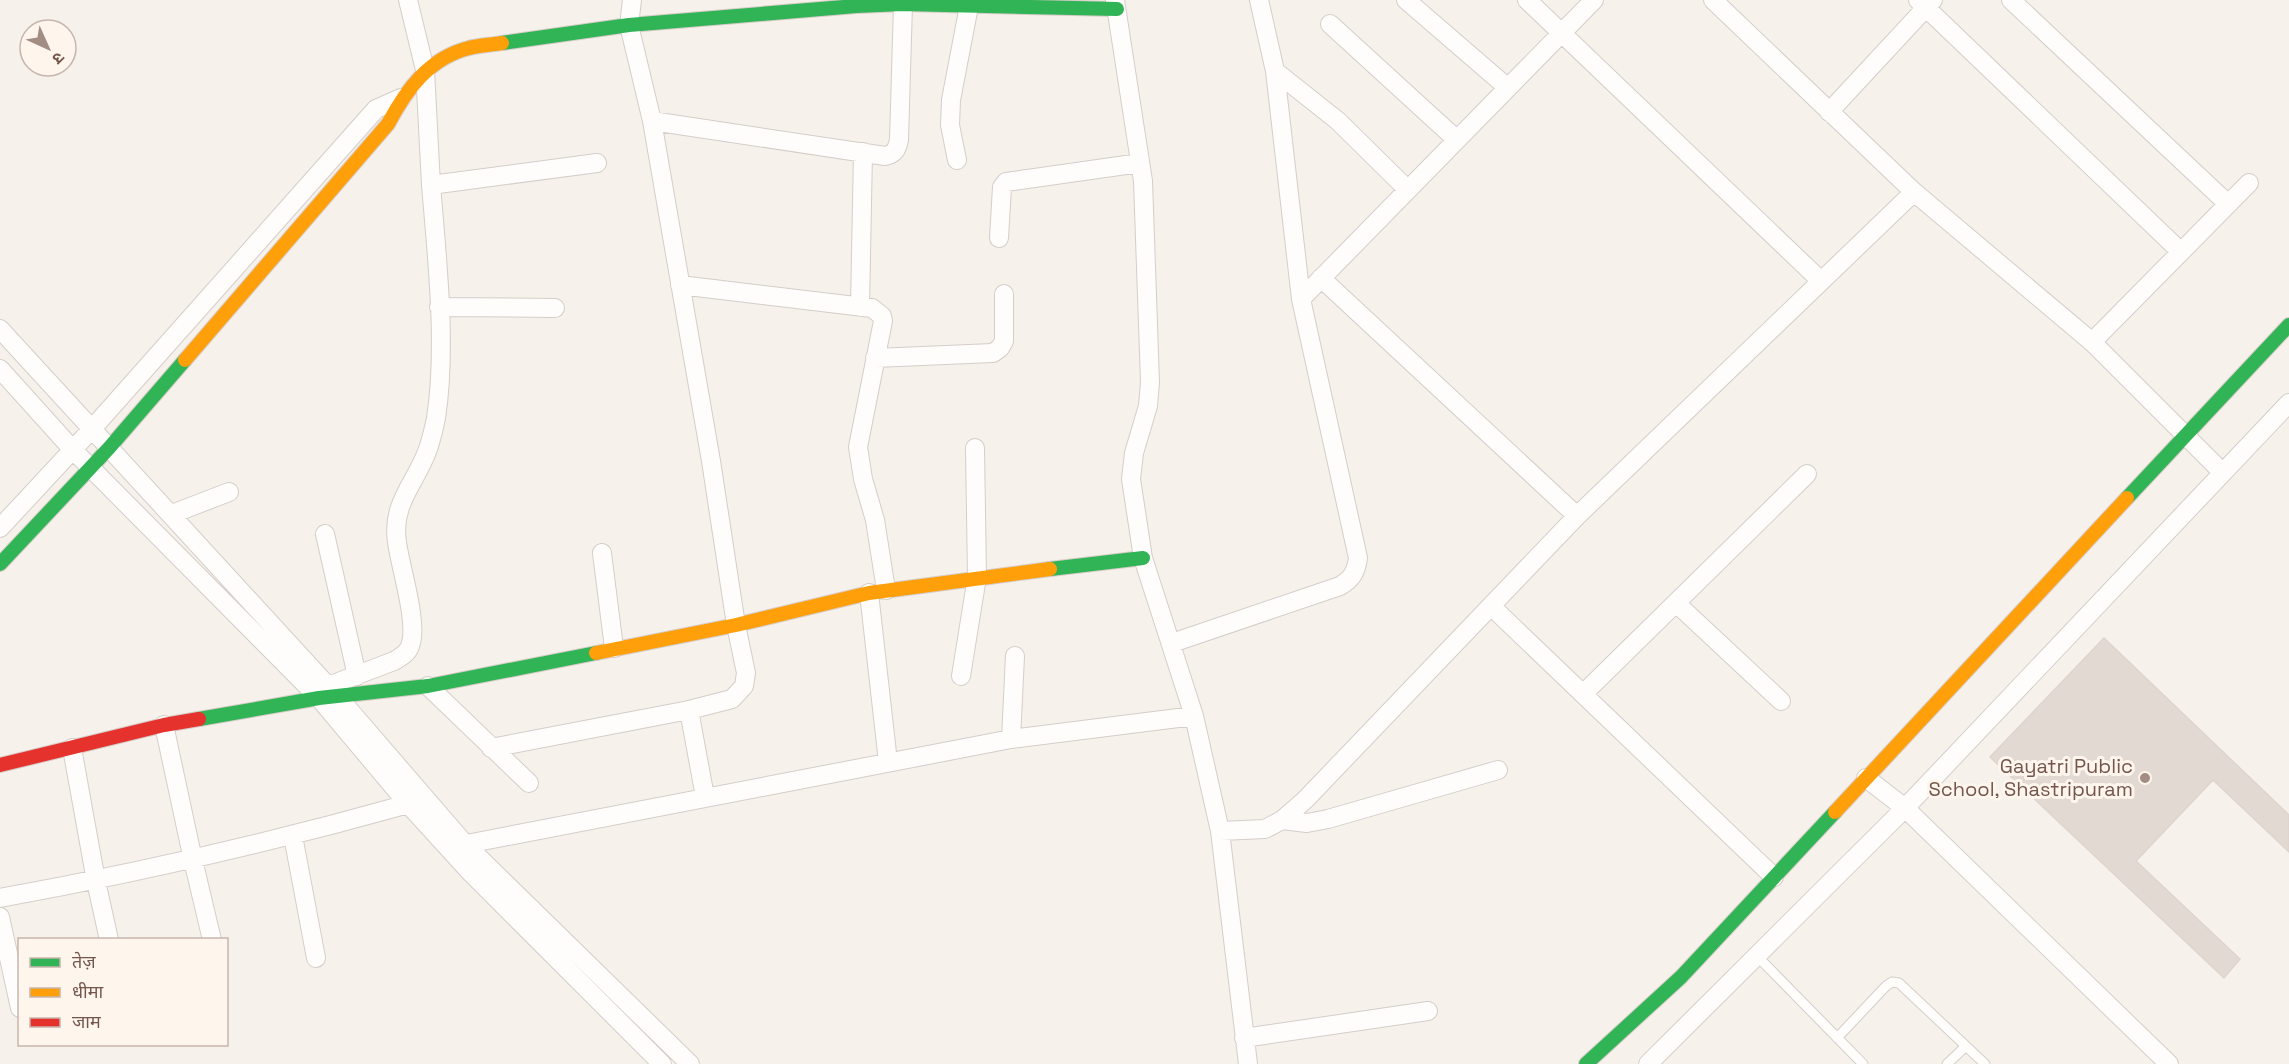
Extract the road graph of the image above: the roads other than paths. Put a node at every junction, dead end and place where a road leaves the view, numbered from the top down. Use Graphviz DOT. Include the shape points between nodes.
graph roads {
  1 [pos="408,0"];
  2 [pos="632,0"];
  3 [pos="1259,0"];
  4 [pos="1406,0"];
  5 [pos="1527,0"];
  6 [pos="1594,0"];
  7 [pos="1713,0"];
  8 [pos="1926,2"];
  9 [pos="856,3"];
  10 [pos="903,4"];
  11 [pos="2022,4"];
  12 [pos="1116,5"];
  13 [pos="969,6"];
  14 [pos="1330,24"];
  15 [pos="629,25"];
  16 [pos="1562,33"];
  17 [pos="425,70"];
  18 [pos="1275,71"];
  19 [pos="1508,88"];
  20 [pos="401,98"];
  21 [pos="1829,112"];
  22 [pos="652,122"];
  23 [pos="1457,140"];
  24 [pos="863,152"];
  25 [pos="957,160"];
  26 [pos="597,163"];
  27 [pos="1140,163"];
  28 [pos="2249,183"];
  29 [pos="431,185"];
  30 [pos="1408,190"];
  31 [pos="1914,192"];
  32 [pos="2228,204"];
  33 [pos="999,238"];
  34 [pos="2181,252"];
  35 [pos="1322,278"];
  36 [pos="1821,281"];
  37 [pos="680,285"];
  38 [pos="1004,294"];
  39 [pos="1301,299"];
  40 [pos="439,307"];
  41 [pos="860,307"];
  42 [pos="555,308"];
  43 [pos="2289,325"];
  44 [pos="0,329"];
  45 [pos="2092,342"];
  46 [pos="875,358"];
  47 [pos="0,369"];
  48 [pos="2289,403"];
  49 [pos="92,430"];
  50 [pos="2185,436"];
  51 [pos="975,447"];
  52 [pos="109,448"];
  53 [pos="73,450"];
  54 [pos="92,467"];
  55 [pos="2222,472"];
  56 [pos="1807,474"];
  57 [pos="230,492"];
  58 [pos="171,514"];
  59 [pos="1577,516"];
  60 [pos="0,528"];
  61 [pos="325,534"];
  62 [pos="602,553"];
  63 [pos="1143,558"];
  64 [pos="0,564"];
  65 [pos="977,577"];
  66 [pos="877,591"];
  67 [pos="1676,603"];
  68 [pos="1491,606"];
  69 [pos="736,625"];
  70 [pos="1172,643"];
  71 [pos="614,648"];
  72 [pos="1015,656"];
  73 [pos="357,676"];
  74 [pos="961,676"];
  75 [pos="428,686"];
  76 [pos="329,694"];
  77 [pos="1582,694"];
  78 [pos="1782,701"];
  79 [pos="689,710"];
  80 [pos="1194,716"];
  81 [pos="164,725"];
  82 [pos="1011,739"];
  83 [pos="72,748"];
  84 [pos="491,748"];
  85 [pos="888,762"];
  86 [pos="0,765"];
  87 [pos="1498,770"];
  88 [pos="1866,778"];
  89 [pos="529,783"];
  90 [pos="705,797"];
  91 [pos="408,804"];
  92 [pos="1905,808"];
  93 [pos="1282,820"];
  94 [pos="1220,831"];
  95 [pos="293,836"];
  96 [pos="456,846"];
  97 [pos="193,860"];
  98 [pos="1774,877"];
  99 [pos="96,881"];
  100 [pos="0,898"];
  101 [pos="0,917"];
  102 [pos="109,938"];
  103 [pos="213,938"];
  104 [pos="1757,956"];
  105 [pos="316,958"];
  106 [pos="18,999"];
  107 [pos="1428,1011"];
  108 [pos="1244,1038"];
  109 [pos="1837,1038"];
  110 [pos="1966,1046"];
  111 [pos="1592,1062"];
  112 [pos="662,1064"];
  113 [pos="690,1064"];
  114 [pos="1248,1064"];
  115 [pos="1648,1064"];
  116 [pos="1863,1064"];
  117 [pos="1947,1064"];
  118 [pos="1985,1064"];
  119 [pos="2169,1064"];
  1 -- 17 [label="street"];
  2 -- 15 [label="street"];
  3 -- 18 [label="street"];
  4 -- 19 [label="street"];
  5 -- 16 [label="street"];
  6 -- 16 [label="street"];
  7 -- 21 [label="street"];
  8 -- 21 [label="street"];
  8 -- 34 [label="street"];
  9 -- 10 [label="street"];
  9 -- 15 [label="street"];
  10 -- 13 [label="street"];
  10 -- 24 [label="street" via="897,149 885,156"];
  11 -- 32 [label="street"];
  12 -- 13 [label="street"];
  12 -- 27 [label="street"];
  13 -- 25 [label="street" via="951,100 950,124"];
  14 -- 23 [label="street"];
  15 -- 17 [label="street" via="468,48 446,55"];
  15 -- 22 [label="street"];
  16 -- 19 [label="street"];
  16 -- 36 [label="street"];
  17 -- 20 [label="street"];
  17 -- 29 [label="street"];
  18 -- 30 [label="street" via="1338,121"];
  18 -- 39 [label="street"];
  19 -- 23 [label="street"];
  20 -- 49 [label="street" via="376,109"];
  20 -- 52 [label="street" via="388,124"];
  21 -- 31 [label="street"];
  22 -- 24 [label="street"];
  22 -- 37 [label="street"];
  23 -- 30 [label="street"];
  24 -- 41 [label="street"];
  26 -- 29 [label="street"];
  27 -- 33 [label="street" via="1006,182 1002,188"];
  27 -- 63 [label="street" via="1150,382 1131,479"];
  28 -- 32 [label="street"];
  29 -- 40 [label="street"];
  30 -- 35 [label="street"];
  31 -- 36 [label="street"];
  31 -- 45 [label="street"];
  32 -- 34 [label="street"];
  34 -- 45 [label="street"];
  35 -- 39 [label="street"];
  35 -- 59 [label="street"];
  36 -- 59 [label="street"];
  37 -- 41 [label="street"];
  37 -- 69 [label="street"];
  38 -- 46 [label="street" via="1004,341 993,353"];
  39 -- 70 [label="street" via="1358,558 1356,571 1340,586"];
  40 -- 42 [label="street"];
  40 -- 73 [label="street" via="436,418 428,450 401,501 395,525 408,591 410,647 404,656"];
  41 -- 46 [label="street" via="877,310 882,316"];
  43 -- 50 [label="street"];
  44 -- 49 [label="street"];
  45 -- 50 [label="street"];
  46 -- 66 [label="street" via="858,447 876,520"];
  47 -- 53 [label="street"];
  48 -- 55 [label="street"];
  49 -- 52 [label="street"];
  49 -- 53 [label="street"];
  50 -- 55 [label="street"];
  50 -- 88 [label="street"];
  51 -- 65 [label="street"];
  52 -- 54 [label="street"];
  52 -- 58 [label="street"];
  53 -- 54 [label="street"];
  53 -- 60 [label="street"];
  54 -- 64 [label="street"];
  54 -- 76 [label="street"];
  55 -- 92 [label="street"];
  56 -- 67 [label="street"];
  57 -- 58 [label="street"];
  58 -- 76 [label="street"];
  59 -- 68 [label="street"];
  61 -- 73 [label="street"];
  62 -- 71 [label="street"];
  63 -- 65 [label="street"];
  63 -- 70 [label="street"];
  65 -- 66 [label="street"];
  65 -- 74 [label="street"];
  66 -- 69 [label="street"];
  66 -- 85 [label="street"];
  67 -- 77 [label="street"];
  67 -- 78 [label="street"];
  68 -- 77 [label="street"];
  68 -- 93 [label="street"];
  69 -- 71 [label="street"];
  69 -- 79 [label="street" via="746,673 744,686 732,699"];
  70 -- 80 [label="street"];
  71 -- 75 [label="street"];
  72 -- 82 [label="street"];
  73 -- 76 [label="street"];
  75 -- 76 [label="street"];
  75 -- 84 [label="street"];
  76 -- 81 [label="street"];
  76 -- 91 [label="street"];
  76 -- 96 [label="street"];
  77 -- 98 [label="street"];
  79 -- 84 [label="street"];
  79 -- 90 [label="street"];
  80 -- 82 [label="street"];
  80 -- 94 [label="street"];
  81 -- 83 [label="street"];
  81 -- 97 [label="street"];
  82 -- 85 [label="street"];
  83 -- 86 [label="street"];
  83 -- 99 [label="street"];
  84 -- 89 [label="street"];
  85 -- 90 [label="street"];
  87 -- 93 [label="street" via="1328,819 1306,823"];
  88 -- 92 [label="street"];
  88 -- 98 [label="street"];
  90 -- 96 [label="street"];
  91 -- 95 [label="street"];
  91 -- 96 [label="street"];
  92 -- 104 [label="street"];
  92 -- 119 [label="street"];
  93 -- 94 [label="street" via="1265,829"];
  94 -- 108 [label="street"];
  95 -- 97 [label="street"];
  95 -- 105 [label="street"];
  96 -- 112 [label="street"];
  96 -- 113 [label="street"];
  97 -- 99 [label="street"];
  97 -- 103 [label="street"];
  98 -- 111 [label="street" via="1681,977"];
  99 -- 100 [label="street"];
  99 -- 102 [label="street"];
  101 -- 106 [label="street"];
  104 -- 109 [label="lane"];
  104 -- 115 [label="street"];
  107 -- 108 [label="street"];
  108 -- 114 [label="street"];
  109 -- 110 [label="lane" via="1892,982 1904,986"];
  109 -- 116 [label="lane"];
  110 -- 117 [label="lane"];
  110 -- 118 [label="lane"];
}
